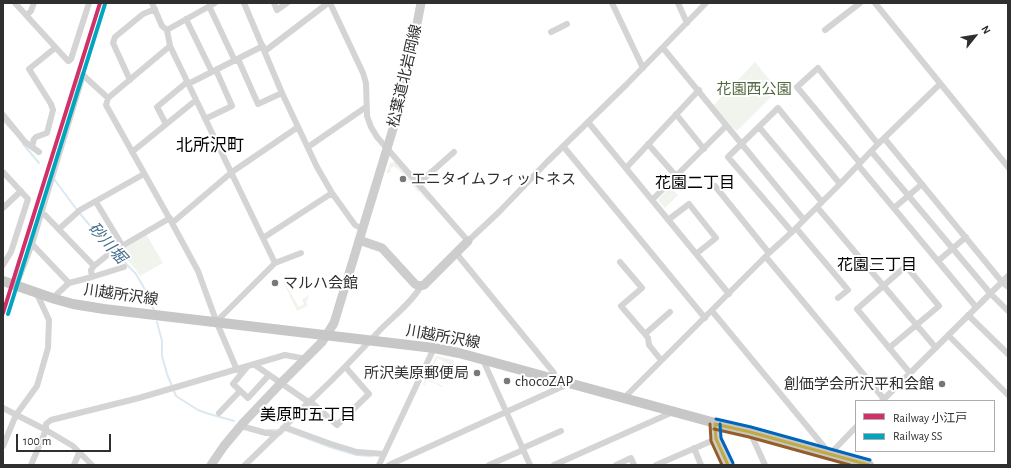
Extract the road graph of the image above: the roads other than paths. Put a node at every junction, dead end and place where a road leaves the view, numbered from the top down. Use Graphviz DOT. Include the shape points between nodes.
graph roads {
  1 [pos="15,3"];
  2 [pos="34,3"];
  3 [pos="89,3"];
  4 [pos="152,3"];
  5 [pos="244,3"];
  6 [pos="274,3"];
  7 [pos="287,3"];
  8 [pos="329,3"];
  9 [pos="421,3"];
  10 [pos="612,3"];
  11 [pos="678,3"];
  12 [pos="706,3"];
  13 [pos="860,3"];
  14 [pos="875,3"];
  15 [pos="212,5"];
  16 [pos="155,9"];
  17 [pos="27,16"];
  18 [pos="186,19"];
  19 [pos="687,23"];
  20 [pos="567,24"];
  21 [pos="168,30"];
  22 [pos="825,30"];
  23 [pos="551,32"];
  24 [pos="170,46"];
  25 [pos="55,48"];
  26 [pos="264,48"];
  27 [pos="663,48"];
  28 [pos="236,60"];
  29 [pos="643,68"];
  30 [pos="214,71"];
  31 [pos="130,80"];
  32 [pos="188,83"];
  33 [pos="940,84"];
  34 [pos="698,90"];
  35 [pos="282,93"];
  36 [pos="108,98"];
  37 [pos="196,100"];
  38 [pos="366,107"];
  39 [pos="676,114"];
  40 [pos="3,115"];
  41 [pos="205,119"];
  42 [pos="588,122"];
  43 [pos="166,124"];
  44 [pos="726,126"];
  45 [pos="759,126"];
  46 [pos="298,127"];
  47 [pos="884,138"];
  48 [pos="648,144"];
  49 [pos="878,144"];
  50 [pos="742,145"];
  51 [pos="563,146"];
  52 [pos="32,147"];
  53 [pos="308,147"];
  54 [pos="704,149"];
  55 [pos="387,150"];
  56 [pos="871,151"];
  57 [pos="39,152"];
  58 [pos="132,152"];
  59 [pos="454,152"];
  60 [pos="859,164"];
  61 [pos="1008,167"];
  62 [pos="626,168"];
  63 [pos="3,172"];
  64 [pos="232,172"];
  65 [pos="144,174"];
  66 [pos="676,176"];
  67 [pos="418,184"];
  68 [pos="840,184"];
  69 [pos="922,184"];
  70 [pos="715,186"];
  71 [pos="21,191"];
  72 [pos="332,193"];
  73 [pos="908,195"];
  74 [pos="652,200"];
  75 [pos="96,202"];
  76 [pos="820,204"];
  77 [pos="4,206"];
  78 [pos="894,208"];
  79 [pos="41,213"];
  80 [pos="668,220"];
  81 [pos="804,220"];
  82 [pos="171,221"];
  83 [pos="59,229"];
  84 [pos="362,229"];
  85 [pos="794,230"];
  86 [pos="966,237"];
  87 [pos="263,238"];
  88 [pos="359,240"];
  89 [pos="468,241"];
  90 [pos="32,244"];
  91 [pos="122,245"];
  92 [pos="952,249"];
  93 [pos="301,253"];
  94 [pos="456,254"];
  95 [pos="696,254"];
  96 [pos="768,255"];
  97 [pos="5,256"];
  98 [pos="938,261"];
  99 [pos="620,262"];
  100 [pos="275,263"];
  101 [pos="3,265"];
  102 [pos="94,266"];
  103 [pos="124,267"];
  104 [pos="1008,276"];
  105 [pos="92,277"];
  106 [pos="3,281"];
  107 [pos="1002,282"];
  108 [pos="69,283"];
  109 [pos="16,286"];
  110 [pos="421,286"];
  111 [pos="884,286"];
  112 [pos="1008,287"];
  113 [pos="36,292"];
  114 [pos="990,293"];
  115 [pos="729,294"];
  116 [pos="838,298"];
  117 [pos="55,299"];
  118 [pos="976,307"];
  119 [pos="712,310"];
  120 [pos="1008,311"];
  121 [pos="670,312"];
  122 [pos="968,314"];
  123 [pos="705,318"];
  124 [pos="217,323"];
  125 [pos="916,325"];
  126 [pos="645,334"];
  127 [pos="327,335"];
  128 [pos="948,335"];
  129 [pos="370,341"];
  130 [pos="434,348"];
  131 [pos="890,348"];
  132 [pos="936,348"];
  133 [pos="1008,354"];
  134 [pos="306,359"];
  135 [pos="483,360"];
  136 [pos="661,360"];
  137 [pos="255,365"];
  138 [pos="346,366"];
  139 [pos="247,367"];
  140 [pos="237,370"];
  141 [pos="910,373"];
  142 [pos="269,375"];
  143 [pos="552,378"];
  144 [pos="281,383"];
  145 [pos="570,383"];
  146 [pos="240,391"];
  147 [pos="1008,395"];
  148 [pos="624,398"];
  149 [pos="883,400"];
  150 [pos="310,401"];
  151 [pos="3,408"];
  152 [pos="507,412"];
  153 [pos="674,412"];
  154 [pos="219,413"];
  155 [pos="16,415"];
  156 [pos="715,424"];
  157 [pos="240,426"];
  158 [pos="855,428"];
  159 [pos="46,430"];
  160 [pos="280,431"];
  161 [pos="561,431"];
  162 [pos="750,432"];
  163 [pos="716,439"];
  164 [pos="3,446"];
  165 [pos="694,448"];
  166 [pos="523,449"];
  167 [pos="79,453"];
  168 [pos="384,454"];
  169 [pos="830,454"];
  170 [pos="31,465"];
  171 [pos="74,465"];
  172 [pos="92,465"];
  173 [pos="211,465"];
  174 [pos="245,465"];
  175 [pos="379,465"];
  176 [pos="389,465"];
  177 [pos="489,465"];
  178 [pos="530,465"];
  179 [pos="554,465"];
  180 [pos="616,465"];
  181 [pos="634,465"];
  182 [pos="656,465"];
  183 [pos="701,465"];
  184 [pos="728,465"];
  185 [pos="765,465"];
  186 [pos="869,465"];
  1 -- 17 [label="street"];
  2 -- 17 [label="street"];
  3 -- 25 [label="street" via="70,61"];
  4 -- 16 [label="street"];
  5 -- 26 [label="street"];
  6 -- 7 [label="street" via="277,10"];
  8 -- 26 [label="street"];
  8 -- 38 [label="street" via="363,73 366,82"];
  9 -- 55 [label="street, 松葉道北岩岡線" via="408,71"];
  10 -- 29 [label="street"];
  11 -- 19 [label="street"];
  12 -- 19 [label="street"];
  13 -- 22 [label="street"];
  14 -- 33 [label="street"];
  15 -- 18 [label="street"];
  15 -- 28 [label="street"];
  16 -- 21 [label="street" via="162,26"];
  16 -- 31 [label="street" via="143,14 115,37 113,43"];
  17 -- 25 [label="street"];
  18 -- 21 [label="street"];
  18 -- 30 [label="street"];
  19 -- 27 [label="street"];
  20 -- 23 [label="street"];
  21 -- 24 [label="street"];
  24 -- 31 [label="street"];
  24 -- 32 [label="street"];
  25 -- 52 [label="street" via="29,69 52,110 47,133 36,137"];
  26 -- 28 [label="street"];
  26 -- 35 [label="street"];
  27 -- 29 [label="street"];
  27 -- 34 [label="street"];
  28 -- 30 [label="street"];
  28 -- 35 [label="street" via="258,104"];
  29 -- 42 [label="street"];
  30 -- 32 [label="street"];
  30 -- 41 [label="street" via="232,106"];
  31 -- 36 [label="street"];
  32 -- 37 [label="street"];
  32 -- 43 [label="street" via="157,107"];
  33 -- 47 [label="street"];
  33 -- 61 [label="street"];
  34 -- 39 [label="street"];
  34 -- 44 [label="street"];
  35 -- 46 [label="street"];
  36 -- 58 [label="street" via="106,106"];
  36 -- 79 [label="street" via="84,75"];
  37 -- 41 [label="street"];
  37 -- 43 [label="street"];
  38 -- 53 [label="street"];
  38 -- 55 [label="street" via="376,138"];
  39 -- 48 [label="street"];
  39 -- 54 [label="street"];
  40 -- 52 [label="street"];
  41 -- 64 [label="street"];
  42 -- 51 [label="street"];
  42 -- 62 [label="street"];
  43 -- 58 [label="street"];
  44 -- 50 [label="street"];
  44 -- 54 [label="street"];
  45 -- 50 [label="street"];
  45 -- 68 [label="street" via="778,108"];
  45 -- 76 [label="street"];
  46 -- 53 [label="street"];
  46 -- 64 [label="street"];
  47 -- 49 [label="street"];
  47 -- 69 [label="street"];
  48 -- 62 [label="street"];
  48 -- 66 [label="street"];
  49 -- 56 [label="street"];
  49 -- 60 [label="street" via="818,68 797,88"];
  50 -- 81 [label="street"];
  50 -- 85 [label="street" via="728,157"];
  51 -- 89 [label="street"];
  51 -- 123 [label="street"];
  52 -- 57 [label="street"];
  53 -- 72 [label="street"];
  54 -- 66 [label="street"];
  55 -- 67 [label="street"];
  55 -- 84 [label="street, 松葉道北岩岡線"];
  56 -- 60 [label="street"];
  56 -- 73 [label="street"];
  58 -- 65 [label="street"];
  59 -- 67 [label="street"];
  60 -- 68 [label="street"];
  60 -- 78 [label="street"];
  62 -- 74 [label="street"];
  63 -- 71 [label="street"];
  64 -- 82 [label="street"];
  64 -- 87 [label="street"];
  65 -- 75 [label="street"];
  65 -- 82 [label="street"];
  66 -- 74 [label="street"];
  67 -- 89 [label="street"];
  68 -- 76 [label="street"];
  69 -- 73 [label="street"];
  69 -- 86 [label="street"];
  70 -- 96 [label="street"];
  71 -- 77 [label="street"];
  71 -- 97 [label="street" via="28,199 11,252"];
  72 -- 84 [label="street" via="355,225"];
  72 -- 87 [label="street"];
  73 -- 78 [label="street"];
  73 -- 92 [label="street"];
  74 -- 80 [label="street"];
  75 -- 83 [label="street" via="78,212"];
  75 -- 91 [label="street"];
  76 -- 81 [label="street"];
  76 -- 111 [label="street"];
  78 -- 98 [label="street"];
  79 -- 83 [label="street"];
  79 -- 90 [label="street"];
  80 -- 95 [label="street"];
  80 -- 95 [label="street" via="689,204 716,238"];
  81 -- 85 [label="street"];
  82 -- 91 [label="street"];
  82 -- 124 [label="street" via="198,271"];
  83 -- 102 [label="street"];
  84 -- 88 [label="street, 松葉道北岩岡線"];
  85 -- 96 [label="street"];
  85 -- 116 [label="street" via="848,290"];
  86 -- 92 [label="street"];
  86 -- 107 [label="street"];
  87 -- 100 [label="street"];
  88 -- 110 [label="street" via="382,248 415,284"];
  88 -- 127 [label="street, 松葉道北岩岡線" via="334,322"];
  89 -- 94 [label="street"];
  90 -- 108 [label="street"];
  90 -- 109 [label="street"];
  91 -- 102 [label="street"];
  92 -- 98 [label="street"];
  92 -- 114 [label="street"];
  93 -- 100 [label="street"];
  94 -- 110 [label="street"];
  94 -- 143 [label="street" via="554,373"];
  95 -- 115 [label="street"];
  96 -- 115 [label="street"];
  96 -- 149 [label="street"];
  97 -- 101 [label="street"];
  98 -- 118 [label="street"];
  99 -- 126 [label="street" via="642,288 621,306"];
  100 -- 124 [label="street"];
  102 -- 105 [label="street"];
  103 -- 105 [label="street"];
  104 -- 107 [label="street"];
  105 -- 108 [label="street"];
  106 -- 109 [label="main road, 川越所沢線"];
  107 -- 112 [label="street"];
  107 -- 114 [label="street"];
  108 -- 117 [label="street"];
  109 -- 113 [label="main road, 川越所沢線"];
  110 -- 129 [label="street"];
  111 -- 125 [label="street"];
  111 -- 125 [label="street" via="906,266 930,294 939,306"];
  111 -- 131 [label="street" via="857,309"];
  113 -- 117 [label="main road, 川越所沢線"];
  113 -- 155 [label="street" via="49,320 48,348 37,386"];
  114 -- 118 [label="street"];
  114 -- 120 [label="street"];
  115 -- 119 [label="street"];
  117 -- 124 [label="main road, 川越所沢線" via="104,309"];
  118 -- 122 [label="street"];
  119 -- 123 [label="street"];
  119 -- 169 [label="street"];
  121 -- 126 [label="street"];
  122 -- 128 [label="street"];
  122 -- 133 [label="street"];
  123 -- 136 [label="street"];
  124 -- 127 [label="main road, 川越所沢線"];
  124 -- 140 [label="street"];
  125 -- 131 [label="street"];
  125 -- 132 [label="street"];
  126 -- 136 [label="street" via="649,345"];
  127 -- 129 [label="main road, 川越所沢線"];
  127 -- 134 [label="street, 松葉道北岩岡線"];
  128 -- 132 [label="street"];
  128 -- 147 [label="street"];
  129 -- 130 [label="main road, 川越所沢線"];
  129 -- 138 [label="street"];
  130 -- 135 [label="main road, 川越所沢線"];
  130 -- 168 [label="street"];
  131 -- 141 [label="street"];
  132 -- 141 [label="street"];
  134 -- 137 [label="street" via="286,355"];
  134 -- 144 [label="street, 松葉道北岩岡線"];
  135 -- 143 [label="main road, 川越所沢線"];
  135 -- 152 [label="street"];
  136 -- 148 [label="street"];
  137 -- 139 [label="street"];
  137 -- 142 [label="street"];
  138 -- 150 [label="street"];
  138 -- 150 [label="street" via="370,394 337,425"];
  139 -- 140 [label="street"];
  139 -- 146 [label="street" via="233,384"];
  140 -- 159 [label="street" via="51,420 46,424"];
  141 -- 149 [label="street"];
  142 -- 144 [label="street"];
  142 -- 146 [label="street" via="248,398"];
  143 -- 145 [label="main road, 川越所沢線"];
  144 -- 150 [label="street" via="306,401"];
  144 -- 157 [label="street, 松葉道北岩岡線"];
  145 -- 148 [label="main road, 川越所沢線"];
  145 -- 152 [label="street"];
  146 -- 154 [label="street"];
  148 -- 153 [label="main road, 川越所沢線"];
  150 -- 160 [label="street"];
  151 -- 155 [label="street"];
  152 -- 166 [label="street"];
  152 -- 176 [label="street"];
  153 -- 156 [label="main road, 川越所沢線"];
  153 -- 179 [label="street"];
  155 -- 159 [label="street"];
  155 -- 164 [label="street"];
  156 -- 162 [label="main road, 川越所沢線"];
  156 -- 163 [label="street"];
  157 -- 160 [label="street" via="266,433"];
  157 -- 173 [label="street, 松葉道北岩岡線"];
  158 -- 169 [label="street"];
  159 -- 167 [label="street"];
  159 -- 170 [label="street"];
  160 -- 168 [label="street" via="287,428 357,452"];
  160 -- 174 [label="street"];
  161 -- 166 [label="street"];
  162 -- 169 [label="main road, 川越所沢線"];
  162 -- 185 [label="street"];
  163 -- 165 [label="street"];
  163 -- 184 [label="street"];
  165 -- 182 [label="street"];
  165 -- 183 [label="street"];
  166 -- 177 [label="street"];
  166 -- 178 [label="street"];
  167 -- 171 [label="street"];
  167 -- 172 [label="street"];
  168 -- 175 [label="street"];
  169 -- 186 [label="main road, 川越所沢線"];
  180 -- 181 [label="street" via="631,458"];
}
